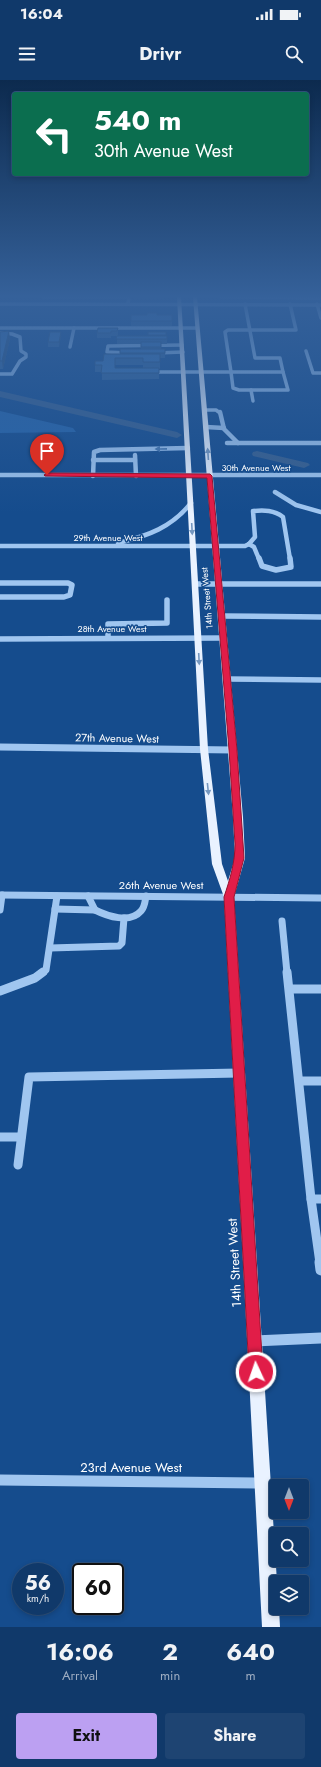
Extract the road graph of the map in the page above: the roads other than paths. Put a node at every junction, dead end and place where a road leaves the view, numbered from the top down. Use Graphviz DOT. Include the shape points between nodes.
graph roads {
  1 [pos="15,369"];
  2 [pos="312,369"];
  3 [pos="184,370"];
  4 [pos="143,372"];
  5 [pos="201,372"];
  6 [pos="231,372"];
  7 [pos="258,372"];
  8 [pos="283,372"];
  9 [pos="321,373"];
  10 [pos="0,374"];
  11 [pos="251,390"];
  12 [pos="253,401"];
  13 [pos="204,410"];
  14 [pos="206,427"];
  15 [pos="224,428"];
  16 [pos="227,443"];
  17 [pos="238,443"];
  18 [pos="321,443"];
  19 [pos="188,448"];
  20 [pos="135,449"];
  21 [pos="93,460"];
  22 [pos="135,460"];
  23 [pos="0,475"];
  24 [pos="321,475"];
  25 [pos="93,476"];
  26 [pos="136,476"];
  27 [pos="189,476"];
  28 [pos="210,476"];
  29 [pos="275,492"];
  30 [pos="191,503"];
  31 [pos="321,512"];
  32 [pos="249,544"];
  33 [pos="0,546"];
  34 [pos="100,546"];
  35 [pos="193,546"];
  36 [pos="216,546"];
  37 [pos="0,583"];
  38 [pos="195,584"];
  39 [pos="219,584"];
  40 [pos="321,584"];
  41 [pos="0,597"];
  42 [pos="167,600"];
  43 [pos="222,616"];
  44 [pos="321,617"];
  45 [pos="108,638"];
  46 [pos="198,638"];
  47 [pos="224,638"];
  48 [pos="0,639"];
  49 [pos="227,679"];
  50 [pos="321,680"];
  51 [pos="0,747"];
  52 [pos="204,749"];
  53 [pos="233,750"];
  54 [pos="1,895"];
  55 [pos="57,896"];
  56 [pos="88,896"];
  57 [pos="146,896"];
  58 [pos="229,897"];
  59 [pos="321,898"];
  60 [pos="56,909"];
  61 [pos="0,910"];
  62 [pos="95,910"];
  63 [pos="124,918"];
  64 [pos="282,921"];
  65 [pos="50,948"];
  66 [pos="290,989"];
  67 [pos="321,989"];
  68 [pos="0,991"];
  69 [pos="239,1073"];
  70 [pos="299,1081"];
  71 [pos="321,1081"];
  72 [pos="0,1137"];
  73 [pos="21,1137"];
  74 [pos="18,1165"];
  75 [pos="311,1199"];
  76 [pos="321,1199"];
  77 [pos="321,1270"];
  78 [pos="321,1338"];
  79 [pos="254,1341"];
  80 [pos="0,1480"];
  81 [pos="262,1483"];
  82 [pos="271,1627"];
  1 -- 10 [label="street" via="12,374"];
  2 -- 9 [label="street" via="313,373"];
  3 -- 4 [label="street"];
  3 -- 5 [label="street"];
  3 -- 19 [label="main road, 14th Street West"];
  5 -- 6 [label="street"];
  5 -- 13 [label="main road, 14th Street West"];
  6 -- 7 [label="street"];
  6 -- 11 [label="street" via="233,388"];
  7 -- 8 [label="street"];
  8 -- 11 [label="street" via="288,390"];
  11 -- 12 [label="street"];
  13 -- 14 [label="main road, 14th Street West"];
  13 -- 15 [label="street" via="220,412"];
  14 -- 15 [label="street"];
  28 -- 14 [label="main road, 14th Street West, one-way"];
  15 -- 17 [label="street"];
  16 -- 17 [label="street"];
  17 -- 18 [label="street"];
  19 -- 20 [label="street, one-way"];
  19 -- 27 [label="main road, 14th Street West"];
  20 -- 21 [label="street" via="100,450 94,452"];
  20 -- 22 [label="street"];
  21 -- 22 [label="street"];
  21 -- 25 [label="street"];
  22 -- 26 [label="street"];
  23 -- 25 [label="street, 30th Avenue West"];
  24 -- 28 [label="street, 30th Avenue West"];
  25 -- 26 [label="street, 30th Avenue West"];
  26 -- 27 [label="street, 30th Avenue West"];
  27 -- 28 [label="street, 30th Avenue West"];
  27 -- 30 [label="main road, 14th Street West"];
  28 -- 36 [label="main road, 14th Street West"];
  29 -- 31 [label="street" via="296,505"];
  30 -- 34 [label="street" via="179,519 160,531"];
  30 -- 35 [label="main road, 14th Street West, one-way"];
  32 -- 32 [label="street" via="254,537 253,511 278,513 283,517 291,567 276,569 262,566 254,547"];
  32 -- 36 [label="street, 29th Avenue West"];
  33 -- 34 [label="street, 29th Avenue West"];
  34 -- 35 [label="street, 29th Avenue West"];
  35 -- 36 [label="street, 29th Avenue West"];
  35 -- 38 [label="main road, 14th Street West"];
  36 -- 39 [label="main road, 14th Street West"];
  37 -- 41 [label="street" via="68,583 72,588 70,595 64,597"];
  38 -- 39 [label="street"];
  38 -- 46 [label="main road, 14th Street West"];
  39 -- 40 [label="street"];
  39 -- 43 [label="main road, 14th Street West"];
  42 -- 45 [label="street" via="168,623 108,624"];
  43 -- 44 [label="street"];
  43 -- 47 [label="main road, 14th Street West"];
  45 -- 46 [label="street, 28th Avenue West"];
  45 -- 48 [label="street, 28th Avenue West"];
  46 -- 47 [label="street, 28th Avenue West"];
  46 -- 52 [label="main road, 14th Street West, one-way"];
  47 -- 49 [label="main road, 14th Street West"];
  49 -- 50 [label="street"];
  49 -- 53 [label="main road, 14th Street West"];
  51 -- 52 [label="street, 27th Avenue West"];
  52 -- 53 [label="street, 27th Avenue West"];
  52 -- 58 [label="main road, 14th Street West, one-way" via="217,864"];
  53 -- 58 [label="main road, 14th Street West" via="240,858"];
  54 -- 55 [label="street, 26th Avenue West"];
  54 -- 61 [label="street"];
  55 -- 56 [label="street, 26th Avenue West"];
  55 -- 60 [label="street"];
  56 -- 57 [label="street, 26th Avenue West"];
  56 -- 62 [label="street"];
  57 -- 58 [label="street, 26th Avenue West"];
  57 -- 63 [label="street" via="140,911"];
  58 -- 59 [label="street, 26th Avenue West"];
  58 -- 69 [label="main road, 14th Street West"];
  60 -- 62 [label="street"];
  60 -- 65 [label="street"];
  62 -- 63 [label="street" via="109,916"];
  63 -- 65 [label="street" via="122,943 119,946"];
  64 -- 66 [label="street"];
  65 -- 68 [label="street" via="48,965 42,974"];
  66 -- 67 [label="street"];
  66 -- 70 [label="street"];
  69 -- 73 [label="street" via="29,1077"];
  69 -- 79 [label="main road, 14th Street West"];
  70 -- 71 [label="street"];
  70 -- 75 [label="street"];
  72 -- 73 [label="street"];
  73 -- 74 [label="street"];
  75 -- 76 [label="street"];
  75 -- 77 [label="street"];
  78 -- 79 [label="street"];
  79 -- 81 [label="main road, 14th Street West"];
  80 -- 81 [label="street, 23rd Avenue West"];
  81 -- 82 [label="main road, 14th Street West"];
}
